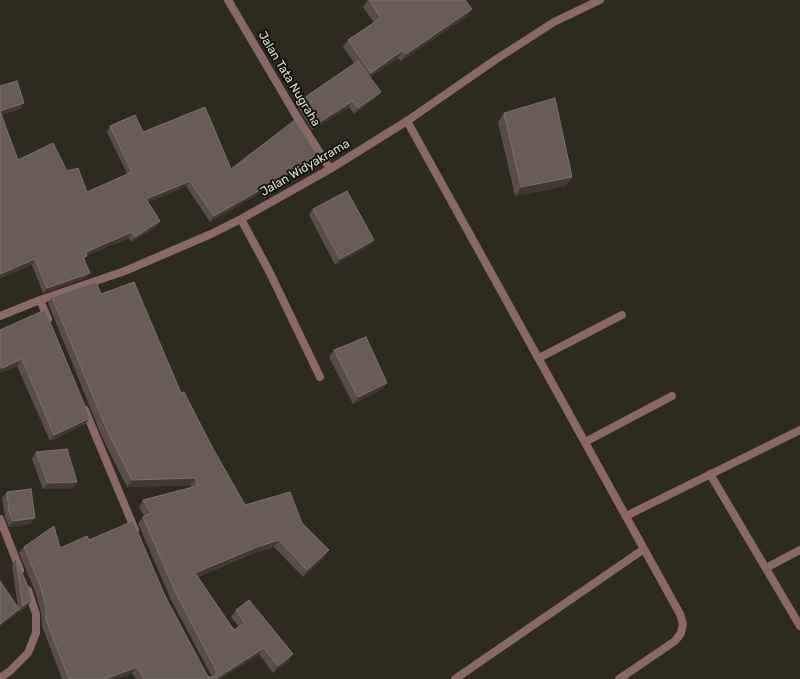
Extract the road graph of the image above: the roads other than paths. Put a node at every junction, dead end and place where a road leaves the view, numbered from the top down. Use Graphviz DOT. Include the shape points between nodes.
graph roads {
  1 [pos="228,0"];
  2 [pos="600,0"];
  3 [pos="407,121"];
  4 [pos="330,169"];
  5 [pos="241,219"];
  6 [pos="40,300"];
  7 [pos="622,315"];
  8 [pos="0,316"];
  9 [pos="52,329"];
  10 [pos="538,358"];
  11 [pos="320,377"];
  12 [pos="672,396"];
  13 [pos="82,402"];
  14 [pos="800,430"];
  15 [pos="585,442"];
  16 [pos="710,474"];
  17 [pos="626,516"];
  18 [pos="0,521"];
  19 [pos="139,538"];
  20 [pos="644,549"];
  21 [pos="800,550"];
  22 [pos="766,568"];
  23 [pos="800,626"];
  24 [pos="0,678"];
  25 [pos="454,679"];
  26 [pos="619,679"];
  1 -- 4 [label="street, Jalan Tata Nugraha"];
  2 -- 3 [label="street, Jalan Widyakrama" via="548,27 495,60"];
  3 -- 4 [label="street, Jalan Widyakrama"];
  3 -- 10 [label="street"];
  4 -- 5 [label="street, Jalan Widyakrama"];
  5 -- 6 [label="street, Jalan Widyakrama" via="125,271"];
  5 -- 11 [label="street"];
  6 -- 8 [label="street, Jalan Widyakrama"];
  6 -- 9 [label="street"];
  7 -- 10 [label="street"];
  10 -- 15 [label="street"];
  12 -- 15 [label="street"];
  13 -- 19 [label="street"];
  14 -- 16 [label="street"];
  15 -- 17 [label="street"];
  16 -- 17 [label="street"];
  16 -- 22 [label="street"];
  17 -- 20 [label="street"];
  18 -- 24 [label="street" via="36,614 36,633 28,653"];
  20 -- 25 [label="street"];
  20 -- 26 [label="street" via="683,624 681,633 675,641"];
  21 -- 22 [label="street"];
  22 -- 23 [label="street"];
}
